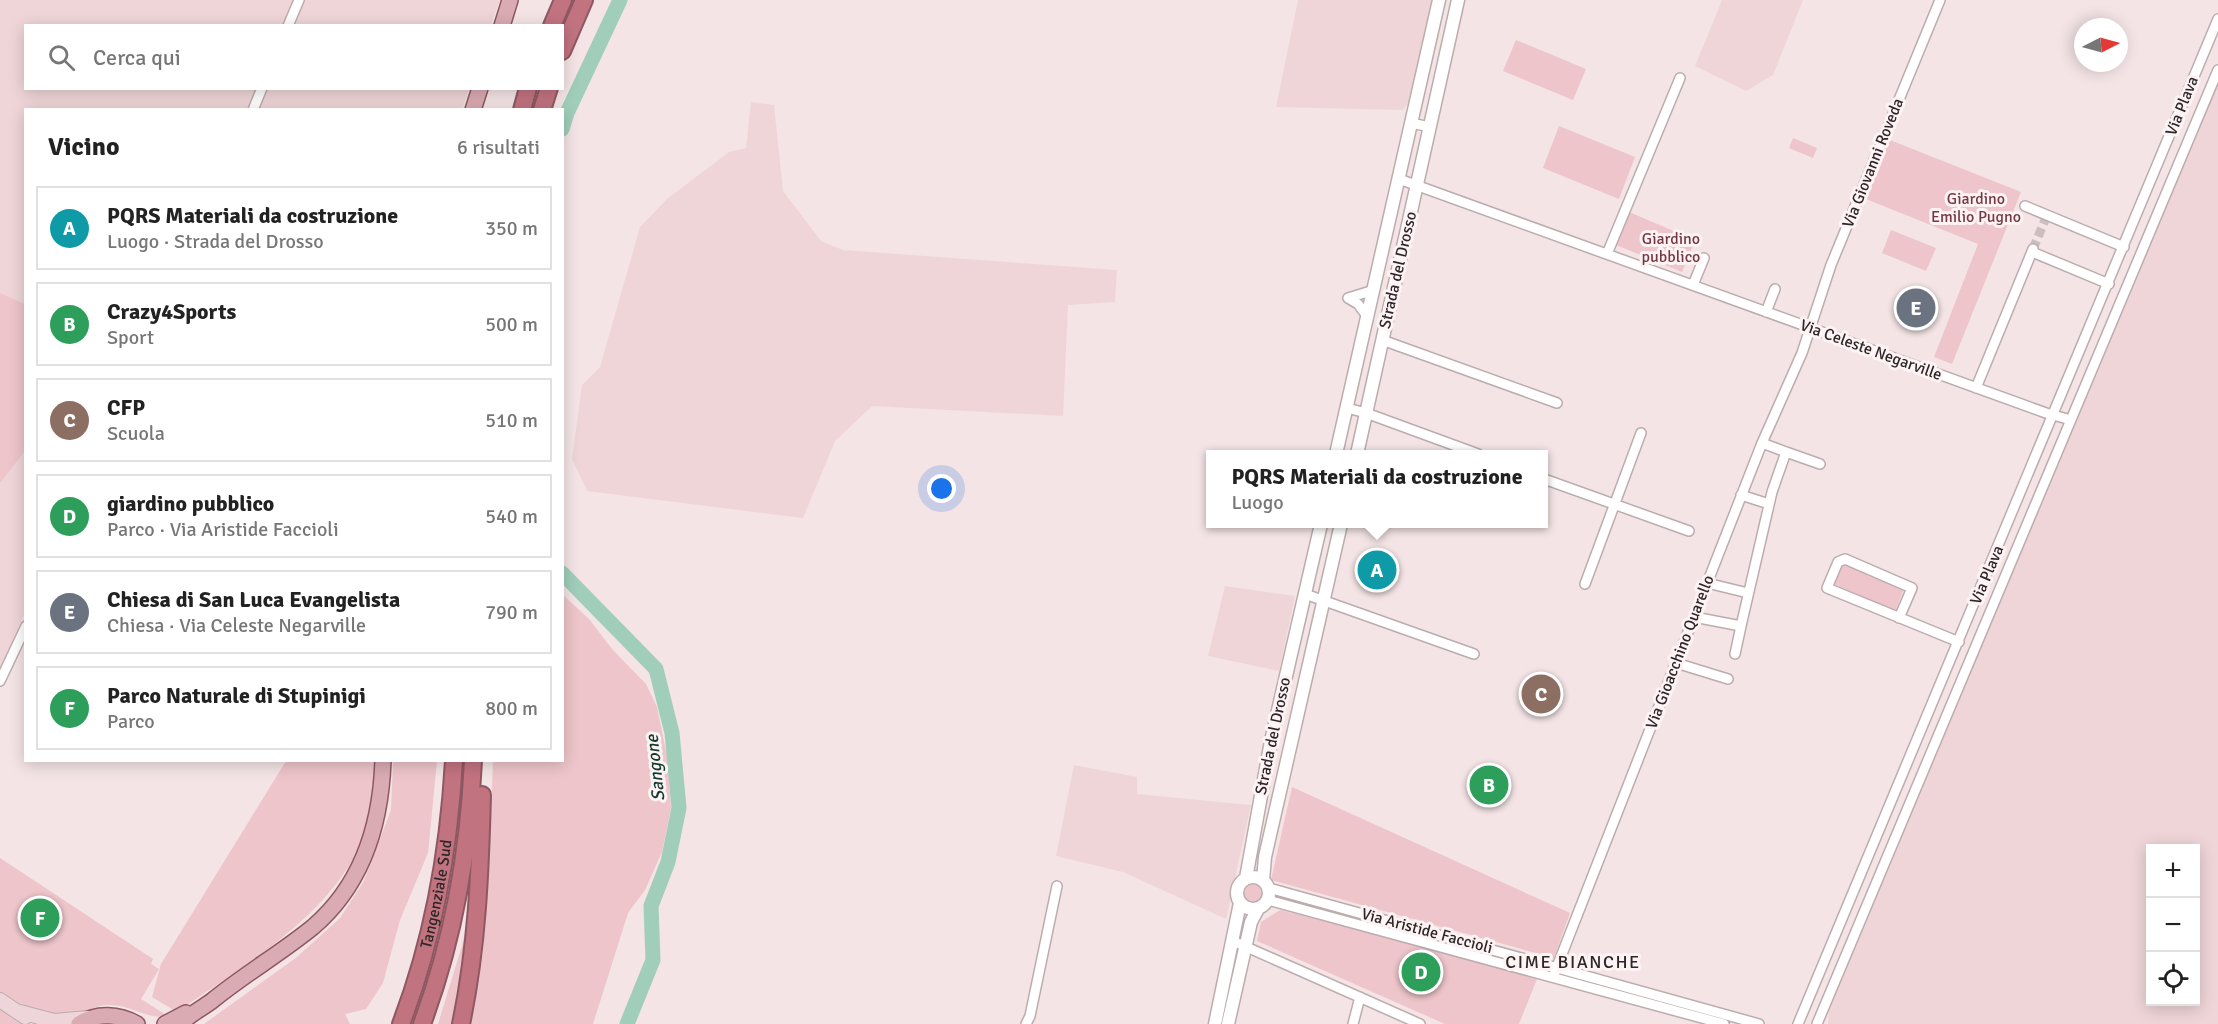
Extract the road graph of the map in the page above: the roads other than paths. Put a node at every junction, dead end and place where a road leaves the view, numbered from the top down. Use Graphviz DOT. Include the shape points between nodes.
graph roads {
  1 [pos="299,0"];
  2 [pos="510,0"];
  3 [pos="563,0"];
  4 [pos="584,0"];
  5 [pos="1438,0"];
  6 [pos="1458,0"];
  7 [pos="1940,0"];
  8 [pos="2218,19"];
  9 [pos="289,24"];
  10 [pos="502,24"];
  11 [pos="553,24"];
  12 [pos="564,46"];
  13 [pos="1428,49"];
  14 [pos="1446,54"];
  15 [pos="2218,70"];
  16 [pos="1680,78"];
  17 [pos="261,90"];
  18 [pos="479,90"];
  19 [pos="527,90"];
  20 [pos="548,90"];
  21 [pos="254,108"];
  22 [pos="474,108"];
  23 [pos="523,108"];
  24 [pos="543,108"];
  25 [pos="1411,123"];
  26 [pos="1430,127"];
  27 [pos="1399,179"];
  28 [pos="1417,186"];
  29 [pos="2147,192"];
  30 [pos="2164,199"];
  31 [pos="2025,206"];
  32 [pos="2140,209"];
  33 [pos="2157,216"];
  34 [pos="2124,247"];
  35 [pos="1607,254"];
  36 [pos="1704,258"];
  37 [pos="2109,284"];
  38 [pos="1693,285"];
  39 [pos="1775,289"];
  40 [pos="1374,290"];
  41 [pos="1766,312"];
  42 [pos="1367,316"];
  43 [pos="1809,327"];
  44 [pos="1382,340"];
  45 [pos="1976,388"];
  46 [pos="2060,401"];
  47 [pos="1557,403"];
  48 [pos="1347,408"];
  49 [pos="2076,408"];
  50 [pos="1366,413"];
  51 [pos="2054,416"];
  52 [pos="2071,420"];
  53 [pos="1641,433"];
  54 [pos="1762,443"];
  55 [pos="1337,450"];
  56 [pos="1358,450"];
  57 [pos="1467,450"];
  58 [pos="1786,452"];
  59 [pos="1820,464"];
  60 [pos="1548,481"];
  61 [pos="1742,495"];
  62 [pos="1769,504"];
  63 [pos="1612,505"];
  64 [pos="1320,528"];
  65 [pos="1340,528"];
  66 [pos="1689,531"];
  67 [pos="1707,583"];
  68 [pos="1585,584"];
  69 [pos="1748,593"];
  70 [pos="1305,594"];
  71 [pos="1324,599"];
  72 [pos="1694,617"];
  73 [pos="1899,618"];
  74 [pos="1741,626"];
  75 [pos="24,630"];
  76 [pos="1959,642"];
  77 [pos="1474,654"];
  78 [pos="1735,654"];
  79 [pos="1676,663"];
  80 [pos="1287,672"];
  81 [pos="1306,676"];
  82 [pos="1728,679"];
  83 [pos="0,681"];
  84 [pos="1914,749"];
  85 [pos="1930,755"];
  86 [pos="383,762"];
  87 [pos="454,762"];
  88 [pos="473,762"];
  89 [pos="483,762"];
  90 [pos="1907,765"];
  91 [pos="1923,771"];
  92 [pos="1246,878"];
  93 [pos="1057,886"];
  94 [pos="1266,889"];
  95 [pos="1240,903"];
  96 [pos="1258,909"];
  97 [pos="1233,941"];
  98 [pos="1245,947"];
  99 [pos="1556,967"];
  100 [pos="1553,977"];
  101 [pos="227,988"];
  102 [pos="1360,998"];
  103 [pos="0,1000"];
  104 [pos="201,1008"];
  105 [pos="20,1012"];
  106 [pos="84,1021"];
  107 [pos="138,1023"];
  108 [pos="32,1024"];
  109 [pos="165,1024"];
  110 [pos="180,1024"];
  111 [pos="189,1024"];
  112 [pos="401,1024"];
  113 [pos="422,1024"];
  114 [pos="461,1024"];
  115 [pos="1026,1024"];
  116 [pos="1215,1024"];
  117 [pos="1228,1024"];
  118 [pos="1353,1024"];
  119 [pos="1420,1024"];
  120 [pos="1724,1024"];
  121 [pos="1759,1024"];
  122 [pos="1798,1024"];
  123 [pos="1817,1024"];
  1 -- 9 [label="street"];
  2 -- 10 [label="main road"];
  3 -- 11 [label="highway"];
  4 -- 12 [label="highway"];
  5 -- 13 [label="street, Strada del Drosso"];
  6 -- 14 [label="street, Strada del Drosso"];
  7 -- 43 [label="street, Via Giovanni Roveda"];
  8 -- 29 [label="street, Via Plava"];
  13 -- 14 [label="street"];
  13 -- 25 [label="street, Strada del Drosso"];
  14 -- 26 [label="street, Strada del Drosso"];
  15 -- 30 [label="street, Via Plava"];
  16 -- 35 [label="street"];
  17 -- 21 [label="street"];
  18 -- 22 [label="main road"];
  19 -- 23 [label="highway"];
  20 -- 24 [label="highway"];
  25 -- 26 [label="street"];
  25 -- 27 [label="street, Strada del Drosso"];
  26 -- 28 [label="street, Strada del Drosso"];
  27 -- 28 [label="street, Via Celeste Negarville"];
  27 -- 40 [label="street, Strada del Drosso"];
  28 -- 35 [label="street, Via Celeste Negarville"];
  28 -- 44 [label="street, Strada del Drosso"];
  29 -- 30 [label="street"];
  29 -- 32 [label="street, Via Plava"];
  30 -- 33 [label="street, Via Plava"];
  31 -- 34 [label="street" via="2046,218"];
  32 -- 33 [label="street"];
  32 -- 34 [label="street, Via Plava"];
  33 -- 49 [label="street, Via Plava"];
  34 -- 37 [label="street, Via Plava"];
  35 -- 38 [label="street, Via Celeste Negarville"];
  36 -- 38 [label="street"];
  37 -- 45 [label="street" via="2032,250"];
  37 -- 46 [label="street, Via Plava"];
  38 -- 41 [label="street, Via Celeste Negarville"];
  39 -- 41 [label="street"];
  40 -- 42 [label="street, Strada del Drosso"];
  40 -- 42 [label="street, Strada del Drosso" via="1348,298"];
  41 -- 43 [label="street, Via Celeste Negarville"];
  42 -- 48 [label="street, Strada del Drosso"];
  43 -- 45 [label="street, Via Celeste Negarville"];
  43 -- 54 [label="street, Via Gioacchino Quarello"];
  44 -- 47 [label="street"];
  44 -- 50 [label="street, Strada del Drosso"];
  45 -- 51 [label="street, Via Celeste Negarville"];
  46 -- 49 [label="street"];
  46 -- 51 [label="street, Via Plava"];
  48 -- 50 [label="street"];
  48 -- 55 [label="street, Strada del Drosso"];
  49 -- 52 [label="street, Via Plava"];
  50 -- 56 [label="street, Strada del Drosso"];
  50 -- 57 [label="street"];
  51 -- 52 [label="street, Via Celeste Negarville"];
  51 -- 76 [label="street, Via Plava"];
  52 -- 85 [label="street, Via Plava"];
  53 -- 63 [label="street"];
  54 -- 58 [label="street"];
  54 -- 61 [label="street, Via Gioacchino Quarello"];
  58 -- 59 [label="street"];
  58 -- 62 [label="street"];
  60 -- 63 [label="street"];
  61 -- 62 [label="street"];
  61 -- 67 [label="street, Via Gioacchino Quarello"];
  62 -- 69 [label="street"];
  63 -- 66 [label="street"];
  63 -- 68 [label="street"];
  64 -- 70 [label="street, Strada del Drosso"];
  65 -- 71 [label="street, Strada del Drosso"];
  67 -- 69 [label="street"];
  67 -- 72 [label="street, Via Gioacchino Quarello"];
  69 -- 74 [label="street"];
  70 -- 71 [label="street"];
  70 -- 80 [label="street, Strada del Drosso"];
  71 -- 77 [label="street"];
  71 -- 81 [label="street, Strada del Drosso"];
  72 -- 74 [label="street"];
  72 -- 79 [label="street, Via Gioacchino Quarello"];
  73 -- 73 [label="street" via="1912,588 1845,559 1838,562 1827,588"];
  73 -- 76 [label="street"];
  74 -- 78 [label="street"];
  75 -- 83 [label="street"];
  76 -- 84 [label="street, Via Plava"];
  79 -- 82 [label="street"];
  79 -- 99 [label="street, Via Gioacchino Quarello"];
  80 -- 81 [label="street"];
  80 -- 92 [label="street, Strada del Drosso"];
  81 -- 94 [label="street, Strada del Drosso" via="1265,857"];
  84 -- 85 [label="street"];
  84 -- 90 [label="street, Via Plava"];
  85 -- 91 [label="street, Via Plava"];
  86 -- 101 [label="main road" via="376,826 363,860 344,892 313,926"];
  87 -- 112 [label="highway, Tangenziale Sud" via="447,848 436,913"];
  88 -- 113 [label="highway, Tangenziale Sud" via="470,823 460,892 443,962"];
  89 -- 114 [label="highway" via="479,908"];
  90 -- 91 [label="street"];
  90 -- 122 [label="street, Via Plava"];
  91 -- 123 [label="street, Via Plava"];
  92 -- 94 [label="street" via="1254,877"];
  92 -- 95 [label="street" via="1237,890"];
  93 -- 115 [label="street"];
  94 -- 96 [label="street"];
  94 -- 99 [label="street, Via Aristide Faccioli"];
  94 -- 100 [label="street, Via Aristide Faccioli"];
  95 -- 96 [label="street"];
  95 -- 97 [label="street"];
  96 -- 98 [label="street"];
  97 -- 98 [label="street"];
  97 -- 116 [label="street"];
  98 -- 102 [label="street"];
  98 -- 117 [label="street"];
  99 -- 100 [label="street, Via Gioacchino Quarello"];
  99 -- 121 [label="street, Via Aristide Faccioli"];
  100 -- 120 [label="street, Via Aristide Faccioli"];
  101 -- 104 [label="main road"];
  101 -- 109 [label="main road"];
  102 -- 118 [label="street"];
  102 -- 119 [label="street"];
  103 -- 105 [label="main road"];
  104 -- 110 [label="main road"];
  104 -- 111 [label="main road"];
  105 -- 106 [label="main road" via="54,1021"];
  105 -- 108 [label="main road"];
  106 -- 107 [label="main road" via="114,1016"];
}
